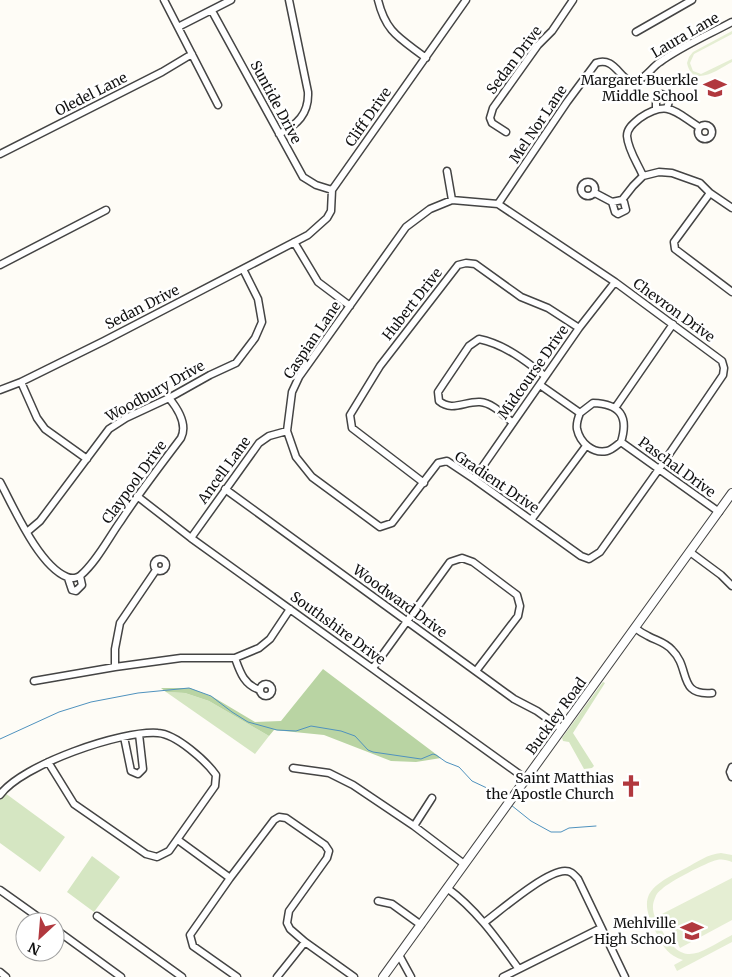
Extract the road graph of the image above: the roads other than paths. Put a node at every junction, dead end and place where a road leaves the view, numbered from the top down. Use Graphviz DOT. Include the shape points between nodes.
graph roads {
  1 [pos="164,0"];
  2 [pos="231,0"];
  3 [pos="290,0"];
  4 [pos="378,0"];
  5 [pos="466,0"];
  6 [pos="574,0"];
  7 [pos="692,0"];
  8 [pos="212,11"];
  9 [pos="732,22"];
  10 [pos="178,27"];
  11 [pos="636,32"];
  12 [pos="192,54"];
  13 [pos="426,58"];
  14 [pos="602,61"];
  15 [pos="218,105"];
  16 [pos="667,108"];
  17 [pos="656,109"];
  18 [pos="699,127"];
  19 [pos="506,132"];
  20 [pos="279,134"];
  21 [pos="0,154"];
  22 [pos="447,170"];
  23 [pos="643,176"];
  24 [pos="332,190"];
  25 [pos="595,193"];
  26 [pos="710,193"];
  27 [pos="452,200"];
  28 [pos="622,200"];
  29 [pos="612,202"];
  30 [pos="498,204"];
  31 [pos="732,208"];
  32 [pos="106,210"];
  33 [pos="294,242"];
  34 [pos="0,265"];
  35 [pos="243,269"];
  36 [pos="615,282"];
  37 [pos="732,292"];
  38 [pos="350,306"];
  39 [pos="672,324"];
  40 [pos="579,328"];
  41 [pos="546,376"];
  42 [pos="21,382"];
  43 [pos="540,385"];
  44 [pos="0,390"];
  45 [pos="169,398"];
  46 [pos="615,408"];
  47 [pos="580,413"];
  48 [pos="513,423"];
  49 [pos="287,431"];
  50 [pos="621,442"];
  51 [pos="586,446"];
  52 [pos="87,459"];
  53 [pos="659,469"];
  54 [pos="474,479"];
  55 [pos="0,482"];
  56 [pos="424,482"];
  57 [pos="225,489"];
  58 [pos="732,493"];
  59 [pos="137,496"];
  60 [pos="719,512"];
  61 [pos="531,520"];
  62 [pos="380,527"];
  63 [pos="27,532"];
  64 [pos="191,538"];
  65 [pos="690,552"];
  66 [pos="589,559"];
  67 [pos="156,570"];
  68 [pos="80,576"];
  69 [pos="68,578"];
  70 [pos="732,586"];
  71 [pos="290,609"];
  72 [pos="407,622"];
  73 [pos="635,628"];
  74 [pos="235,658"];
  75 [pos="115,667"];
  76 [pos="373,668"];
  77 [pos="476,671"];
  78 [pos="34,681"];
  79 [pos="260,690"];
  80 [pos="712,693"];
  81 [pos="562,729"];
  82 [pos="139,734"];
  83 [pos="124,737"];
  84 [pos="48,762"];
  85 [pos="732,766"];
  86 [pos="293,768"];
  87 [pos="732,777"];
  88 [pos="526,779"];
  89 [pos="0,795"];
  90 [pos="432,798"];
  91 [pos="414,826"];
  92 [pos="178,840"];
  93 [pos="464,864"];
  94 [pos="230,878"];
  95 [pos="447,888"];
  96 [pos="0,890"];
  97 [pos="378,901"];
  98 [pos="31,912"];
  99 [pos="97,916"];
  100 [pos="485,922"];
  101 [pos="420,925"];
  102 [pos="601,928"];
  103 [pos="65,936"];
  104 [pos="305,942"];
  105 [pos="399,955"];
  106 [pos="518,968"];
  107 [pos="0,972"];
  108 [pos="626,976"];
  109 [pos="6,977"];
  110 [pos="121,977"];
  111 [pos="182,977"];
  112 [pos="237,977"];
  113 [pos="277,977"];
  114 [pos="354,977"];
  115 [pos="383,977"];
  116 [pos="411,977"];
  117 [pos="503,977"];
  1 -- 10 [label="street"];
  2 -- 8 [label="street"];
  3 -- 20 [label="street" via="309,102 302,119"];
  4 -- 13 [label="street" via="392,32"];
  5 -- 13 [label="street, Cliff Drive"];
  6 -- 19 [label="street, Sedan Drive" via="493,108 492,123"];
  7 -- 11 [label="street"];
  8 -- 10 [label="street"];
  8 -- 20 [label="street, Suntide Drive"];
  9 -- 14 [label="street, Laura Lane" via="660,62 635,81 627,80 608,62"];
  10 -- 12 [label="street"];
  12 -- 15 [label="street"];
  12 -- 21 [label="street, Oledel Lane"];
  13 -- 24 [label="street, Cliff Drive"];
  14 -- 30 [label="street, Mel Nor Lane" via="591,69"];
  16 -- 17 [label="street"];
  16 -- 17 [label="street" via="670,98 662,94 656,99"];
  16 -- 18 [label="street"];
  17 -- 23 [label="street" via="632,124 627,134 628,144"];
  20 -- 24 [label="street, Suntide Drive" via="303,177"];
  22 -- 27 [label="street"];
  23 -- 26 [label="street" via="672,173 700,183"];
  23 -- 28 [label="street"];
  24 -- 33 [label="street, Cliff Drive" via="327,218 316,230"];
  25 -- 29 [label="street"];
  26 -- 31 [label="street"];
  26 -- 37 [label="street" via="674,242 675,249"];
  27 -- 30 [label="street, Chevron Drive"];
  27 -- 38 [label="street, Caspian Lane" via="430,209 406,227"];
  28 -- 29 [label="street"];
  28 -- 29 [label="street" via="626,210 618,214"];
  30 -- 36 [label="street, Chevron Drive"];
  32 -- 34 [label="street"];
  33 -- 35 [label="street, Sedan Drive"];
  33 -- 38 [label="street" via="318,282"];
  35 -- 42 [label="street, Sedan Drive"];
  35 -- 45 [label="street, Woodbury Drive" via="258,299 262,322 258,333 236,362"];
  36 -- 39 [label="street, Chevron Drive"];
  36 -- 40 [label="street, Midcourse Drive"];
  38 -- 49 [label="street, Caspian Lane" via="295,384"];
  39 -- 46 [label="street"];
  39 -- 53 [label="street, Chevron Drive" via="722,361 724,375"];
  40 -- 41 [label="street, Midcourse Drive"];
  40 -- 56 [label="street, Hubert Drive" via="548,308 521,297 475,264 458,265 380,366 350,415 352,428"];
  41 -- 43 [label="street, Midcourse Drive"];
  41 -- 48 [label="street" via="523,358 490,341 479,340 469,346 438,392 439,401 444,406 486,403"];
  42 -- 44 [label="street, Sedan Drive"];
  42 -- 52 [label="street" via="45,429"];
  43 -- 47 [label="street"];
  43 -- 48 [label="street, Midcourse Drive"];
  45 -- 52 [label="street, Woodbury Drive" via="109,429"];
  45 -- 59 [label="street, Claypool Drive" via="179,409 183,434"];
  46 -- 47 [label="street" via="594,403"];
  46 -- 50 [label="street" via="624,425"];
  47 -- 51 [label="street" via="577,429"];
  48 -- 54 [label="street, Midcourse Drive"];
  49 -- 57 [label="street, Ancell Lane" via="259,443"];
  49 -- 62 [label="street, Caspian Lane" via="296,457 312,477"];
  50 -- 51 [label="street" via="608,451 595,451"];
  50 -- 53 [label="street, Paschal Drive"];
  51 -- 61 [label="street"];
  52 -- 63 [label="street, Woodbury Drive" via="40,521"];
  53 -- 60 [label="street, Paschal Drive"];
  53 -- 66 [label="street, Chevron Drive" via="600,552"];
  54 -- 56 [label="street, Gradient Drive" via="442,461"];
  54 -- 61 [label="street, Gradient Drive"];
  55 -- 63 [label="street, Claypool Drive"];
  56 -- 62 [label="street, Gradient Drive" via="392,523"];
  57 -- 64 [label="street, Ancell Lane"];
  57 -- 72 [label="street, Woodward Drive"];
  58 -- 60 [label="street, Buckley Road"];
  59 -- 64 [label="street, Southshire Drive"];
  59 -- 68 [label="street, Claypool Drive"];
  60 -- 65 [label="street, Buckley Road"];
  61 -- 66 [label="street, Gradient Drive"];
  63 -- 69 [label="street, Claypool Drive" via="45,560"];
  64 -- 71 [label="street, Southshire Drive"];
  65 -- 70 [label="street"];
  65 -- 73 [label="street, Buckley Road"];
  67 -- 75 [label="street" via="120,623 114,649"];
  68 -- 69 [label="street"];
  68 -- 69 [label="street, Claypool Drive" via="82,585 76,591 70,587"];
  71 -- 74 [label="street" via="270,639 259,648"];
  71 -- 76 [label="street, Southshire Drive"];
  72 -- 76 [label="street"];
  72 -- 77 [label="street, Woodward Drive"];
  72 -- 77 [label="street" via="450,562 462,558 473,562 516,595 520,606 518,616"];
  73 -- 80 [label="street" via="673,650 692,690"];
  73 -- 81 [label="street, Buckley Road"];
  74 -- 75 [label="street" via="182,658"];
  74 -- 79 [label="street" via="248,684"];
  75 -- 78 [label="street"];
  76 -- 88 [label="street, Southshire Drive"];
  77 -- 81 [label="street, Woodward Drive"];
  81 -- 88 [label="street, Buckley Road"];
  82 -- 83 [label="street"];
  82 -- 83 [label="street" via="144,769 138,774 131,772"];
  82 -- 92 [label="street" via="172,736 208,764 216,775 215,786"];
  83 -- 84 [label="street"];
  84 -- 89 [label="street" via="8,786"];
  84 -- 92 [label="street" via="74,804 146,854 157,856 169,852"];
  85 -- 87 [label="street"];
  86 -- 91 [label="street" via="329,773 353,785"];
  88 -- 93 [label="street, Buckley Road"];
  90 -- 91 [label="street"];
  91 -- 93 [label="street"];
  92 -- 94 [label="street"];
  93 -- 95 [label="street, Buckley Road"];
  94 -- 104 [label="street" via="279,817 286,818 325,845 329,851 327,858 287,917 290,929"];
  94 -- 112 [label="street" via="190,935 193,946"];
  95 -- 100 [label="street"];
  95 -- 101 [label="street, Buckley Road"];
  96 -- 98 [label="street"];
  97 -- 101 [label="street" via="392,904"];
  99 -- 111 [label="street"];
  100 -- 102 [label="street" via="534,885 566,871 578,879"];
  100 -- 106 [label="street"];
  101 -- 105 [label="street, Buckley Road"];
  102 -- 106 [label="street"];
  102 -- 108 [label="street"];
  103 -- 110 [label="street"];
  104 -- 113 [label="street"];
  104 -- 114 [label="street"];
  105 -- 115 [label="street, Buckley Road"];
  105 -- 116 [label="street"];
  106 -- 117 [label="street"];
  107 -- 109 [label="street"];
}
